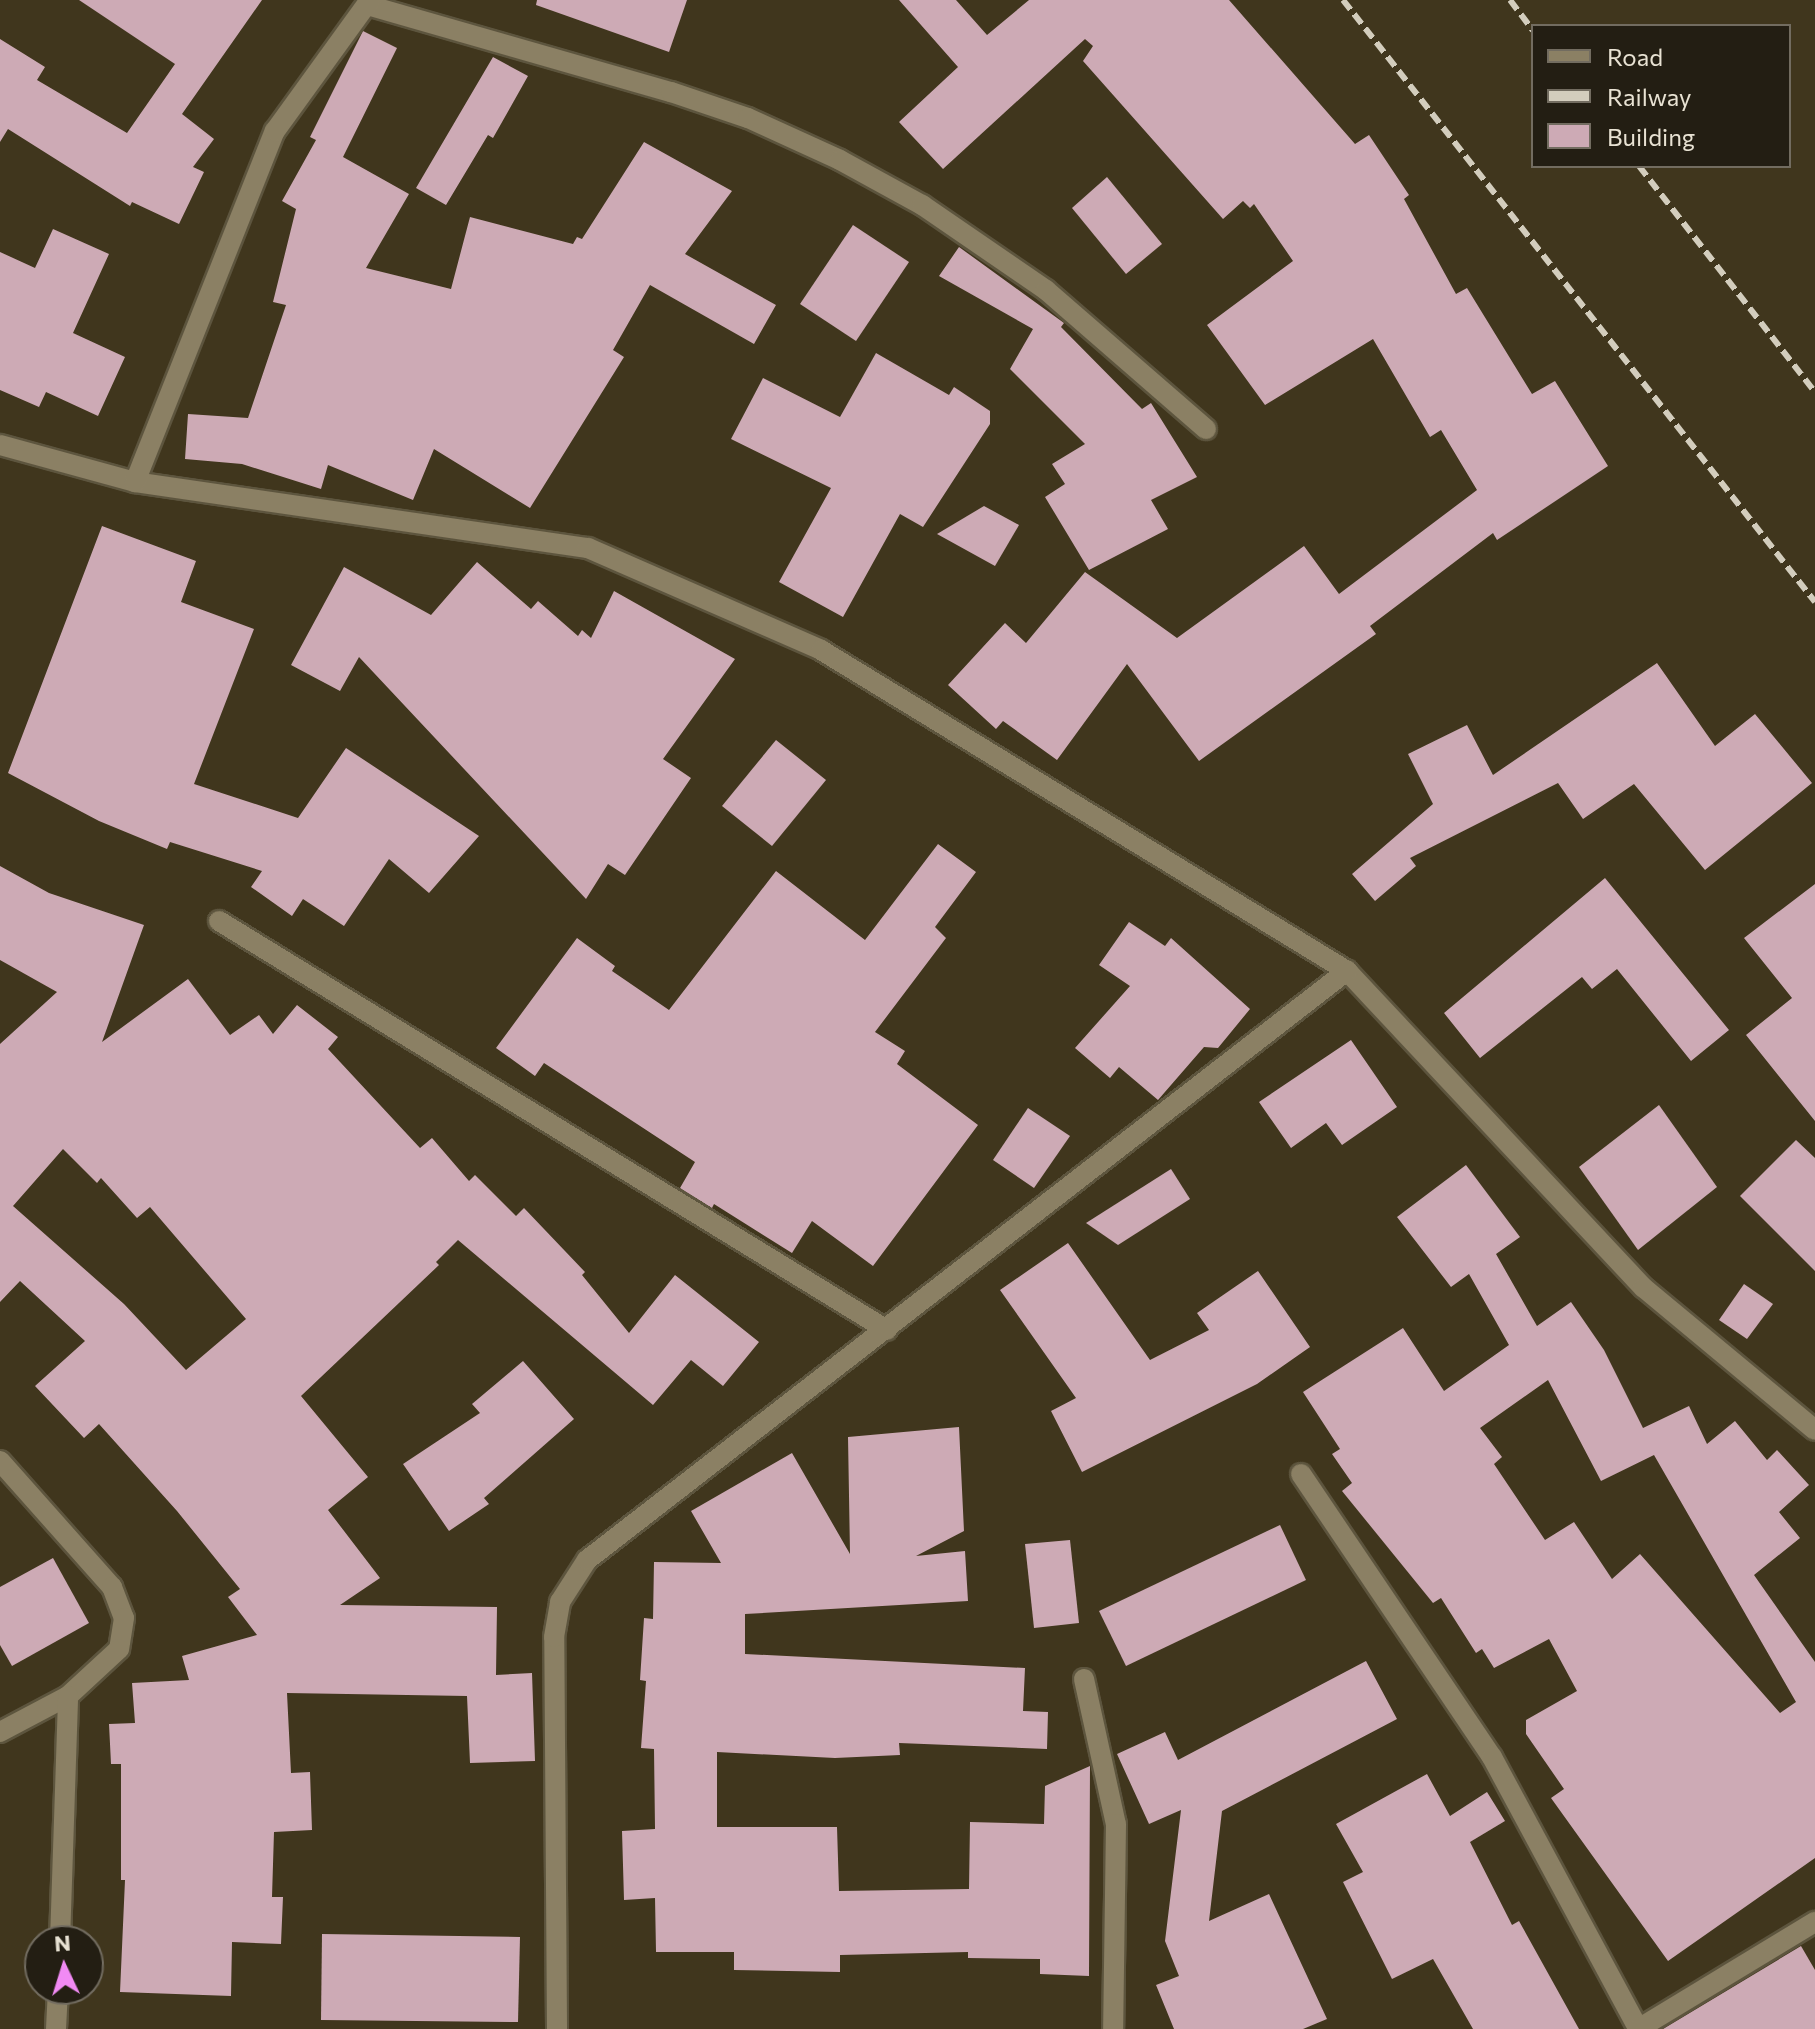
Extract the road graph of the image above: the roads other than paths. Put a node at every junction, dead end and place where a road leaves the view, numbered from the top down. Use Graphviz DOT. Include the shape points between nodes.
graph roads {
  1 [pos="369,2"];
  2 [pos="1206,429"];
  3 [pos="0,445"];
  4 [pos="135,482"];
  5 [pos="219,921"];
  6 [pos="1347,971"];
  7 [pos="887,1330"];
  8 [pos="1815,1430"];
  9 [pos="0,1461"];
  10 [pos="1301,1474"];
  11 [pos="1084,1679"];
  12 [pos="68,1696"];
  13 [pos="0,1732"];
  14 [pos="1815,1922"];
  15 [pos="61,1925"];
  16 [pos="57,2005"];
  17 [pos="1637,2027"];
  18 [pos="56,2029"];
  19 [pos="557,2029"];
  20 [pos="1113,2029"];
  1 -- 2 [label="street" via="748,118 840,160 922,205 1046,290"];
  1 -- 4 [label="street" via="275,131"];
  3 -- 4 [label="street"];
  4 -- 6 [label="street" via="588,548 821,650"];
  5 -- 7 [label="street"];
  6 -- 7 [label="street"];
  6 -- 8 [label="street" via="1644,1288"];
  7 -- 19 [label="street" via="587,1560 560,1602 554,1637"];
  9 -- 12 [label="street" via="112,1587 124,1618 119,1649"];
  10 -- 17 [label="street" via="1492,1757"];
  11 -- 20 [label="street" via="1116,1824"];
  12 -- 13 [label="street"];
  12 -- 15 [label="street"];
  14 -- 17 [label="street"];
  16 -- 18 [label="street"];
}
